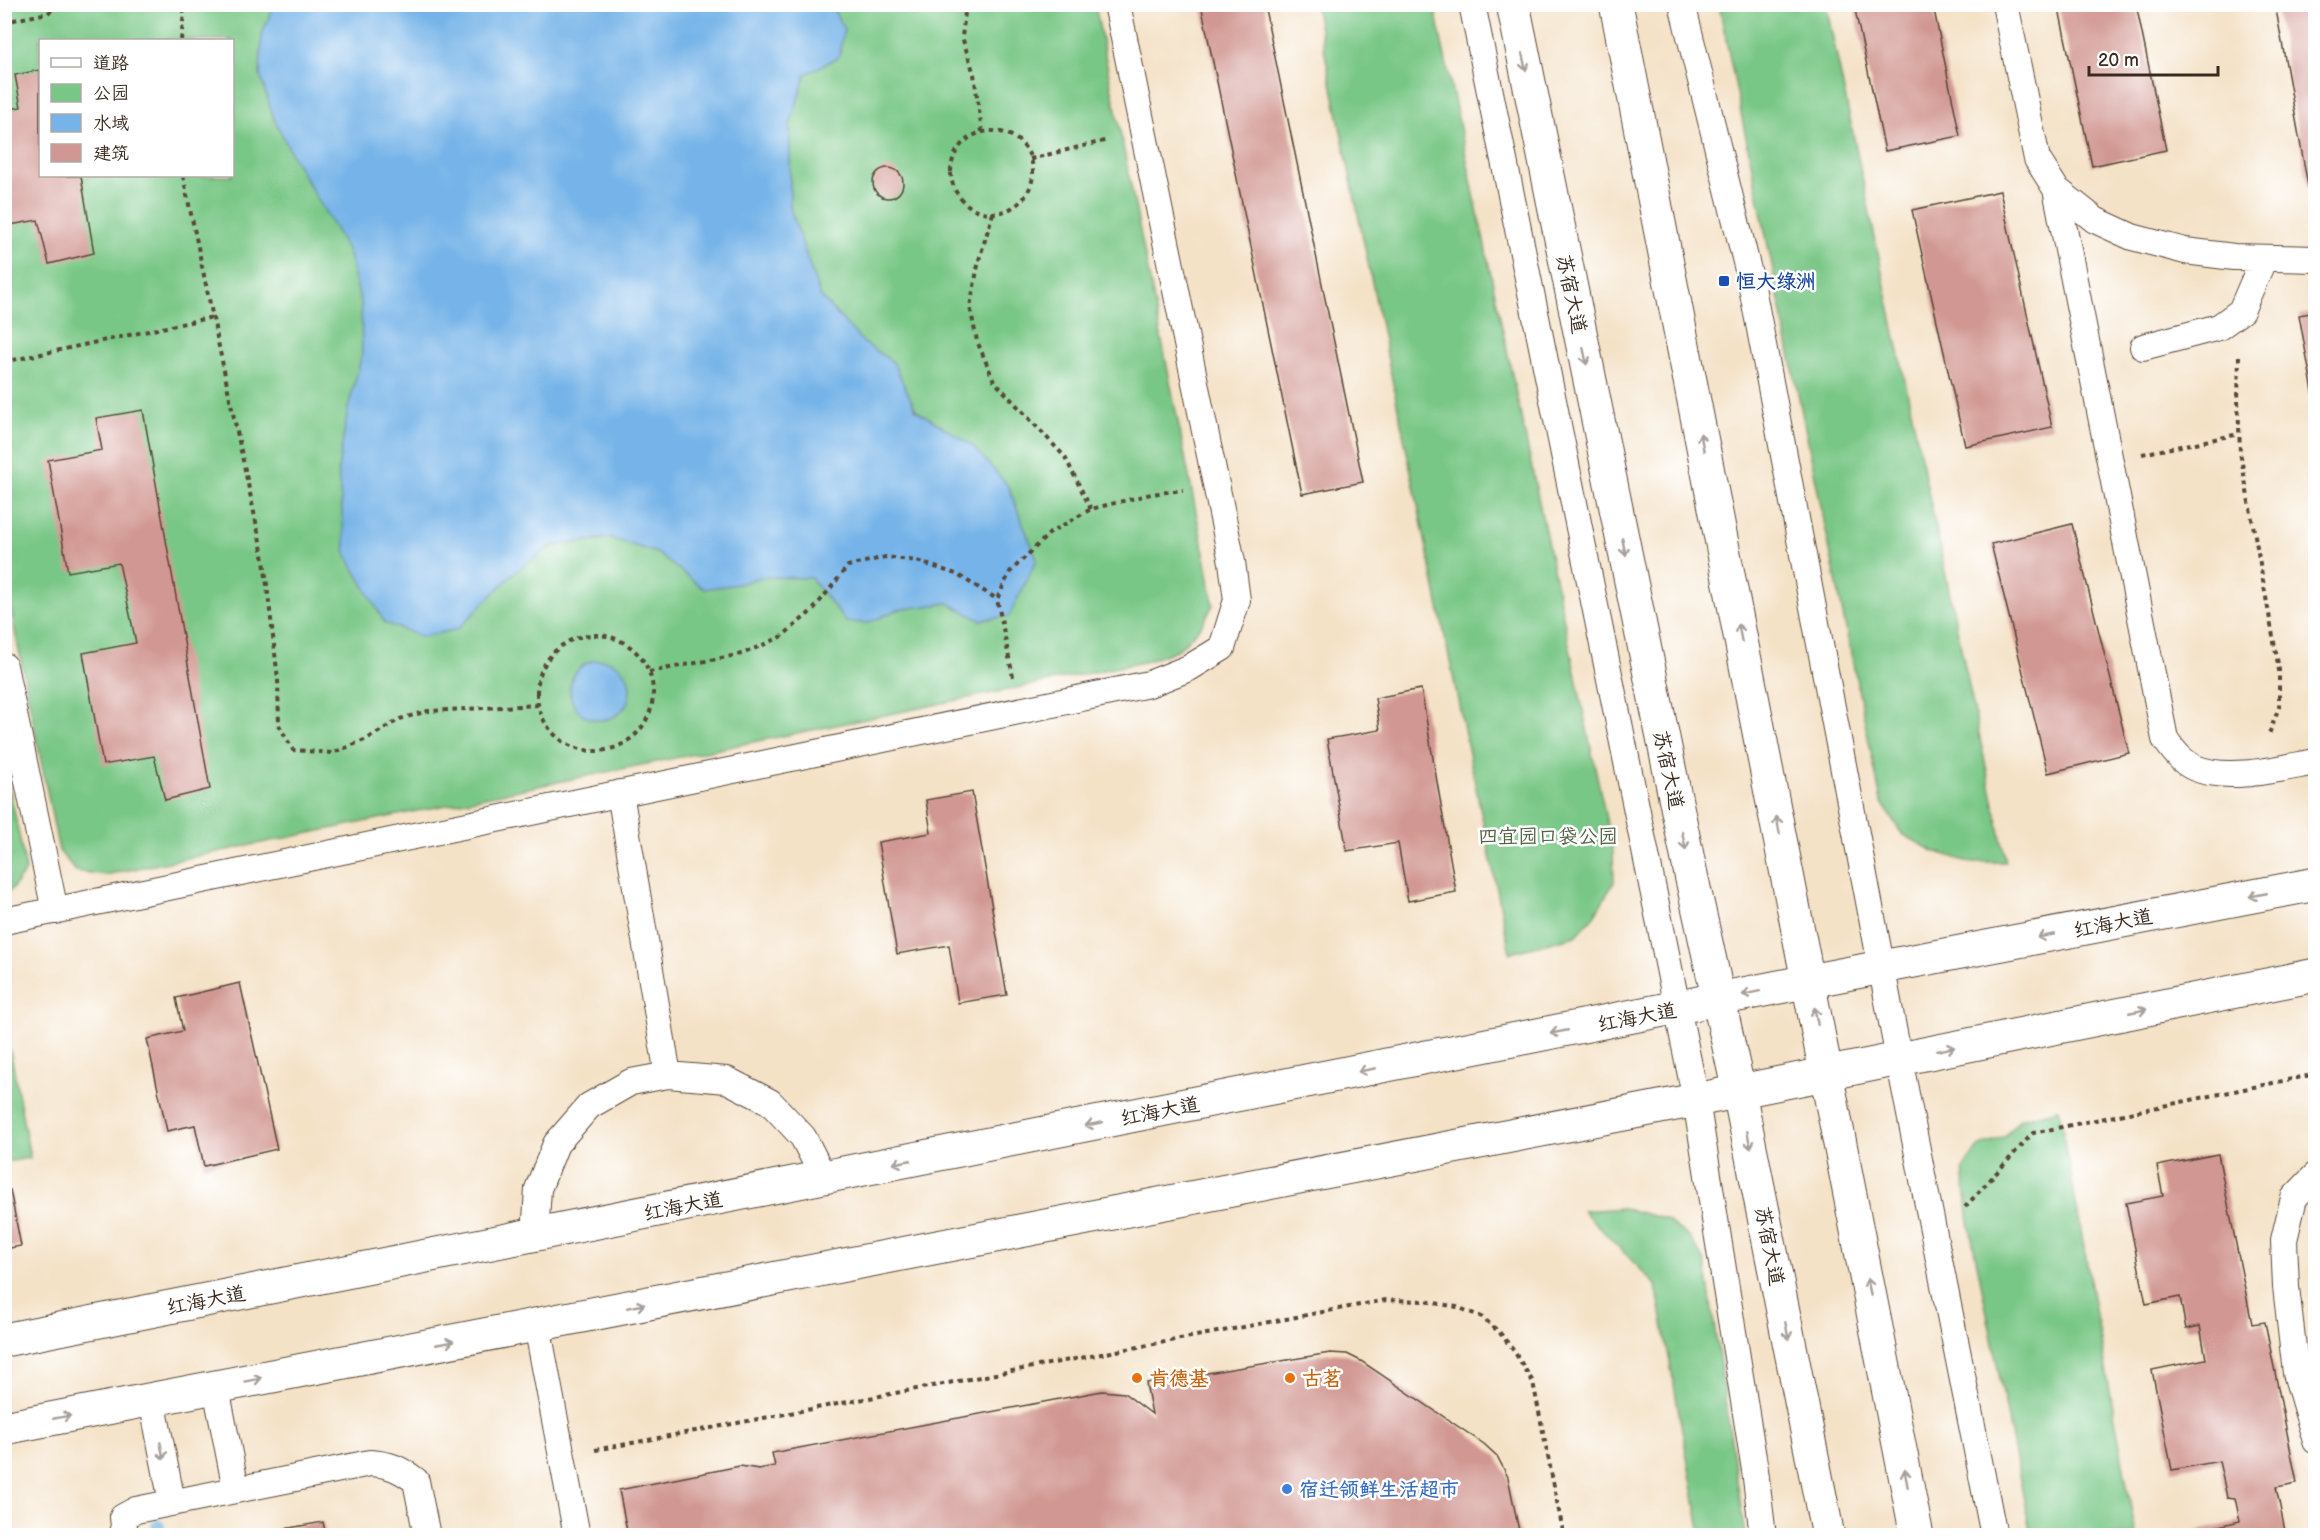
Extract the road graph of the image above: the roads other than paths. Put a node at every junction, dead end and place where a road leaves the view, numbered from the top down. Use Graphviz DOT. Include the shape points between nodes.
graph roads {
  1 [pos="1117,4"];
  2 [pos="1472,4"];
  3 [pos="1513,4"];
  4 [pos="1616,4"];
  5 [pos="1682,4"];
  6 [pos="2005,4"];
  7 [pos="2056,189"];
  8 [pos="2264,258"];
  9 [pos="2316,259"];
  10 [pos="2143,347"];
  11 [pos="4,666"];
  12 [pos="2316,762"];
  13 [pos="620,793"];
  14 [pos="2316,884"];
  15 [pos="55,911"];
  16 [pos="4,921"];
  17 [pos="1882,967"];
  18 [pos="2316,975"];
  19 [pos="1809,981"];
  20 [pos="1719,1000"];
  21 [pos="1678,1008"];
  22 [pos="1899,1059"];
  23 [pos="1827,1073"];
  24 [pos="668,1075"];
  25 [pos="1739,1092"];
  26 [pos="1696,1100"];
  27 [pos="2316,1174"];
  28 [pos="824,1178"];
  29 [pos="535,1235"];
  30 [pos="537,1325"];
  31 [pos="4,1340"];
  32 [pos="216,1388"];
  33 [pos="152,1400"];
  34 [pos="4,1428"];
  35 [pos="2316,1441"];
  36 [pos="236,1489"];
  37 [pos="172,1502"];
  38 [pos="125,1536"];
  39 [pos="427,1536"];
  40 [pos="577,1536"];
  41 [pos="1763,1536"];
  42 [pos="1828,1536"];
  43 [pos="1917,1536"];
  44 [pos="1994,1536"];
  1 -- 13 [label="lane" via="1232,562 1237,600 1221,648 1189,668 1149,684"];
  2 -- 21 [label="lane"];
  3 -- 20 [label="main road, 苏宿大道, one-way"];
  19 -- 4 [label="main road, one-way"];
  5 -- 17 [label="lane" via="1751,282"];
  6 -- 7 [label="lane" via="2037,159"];
  7 -- 8 [label="lane" via="2095,220 2132,237 2185,251"];
  7 -- 12 [label="lane" via="2165,739 2176,755 2195,767 2215,772 2256,773"];
  8 -- 9 [label="lane"];
  8 -- 10 [label="lane" via="2241,311 2219,327"];
  11 -- 15 [label="lane"];
  13 -- 15 [label="lane"];
  13 -- 24 [label="lane"];
  14 -- 17 [label="main road, 红海大道, one-way"];
  15 -- 16 [label="lane"];
  17 -- 19 [label="main road, 红海大道"];
  17 -- 22 [label="lane"];
  22 -- 18 [label="main road, one-way"];
  19 -- 20 [label="main road, 红海大道, one-way"];
  23 -- 19 [label="main road, one-way"];
  20 -- 21 [label="main road, 红海大道"];
  20 -- 25 [label="main road, 苏宿大道"];
  21 -- 26 [label="lane"];
  21 -- 28 [label="main road, 红海大道, one-way"];
  22 -- 23 [label="main road"];
  22 -- 44 [label="lane"];
  23 -- 25 [label="main road"];
  43 -- 23 [label="main road, one-way"];
  24 -- 28 [label="lane" via="727,1080 770,1102 803,1137"];
  24 -- 29 [label="lane" via="631,1082 589,1106 556,1144 538,1189"];
  25 -- 26 [label="main road"];
  25 -- 42 [label="main road, 苏宿大道, one-way"];
  30 -- 26 [label="main road, one-way"];
  26 -- 41 [label="lane"];
  27 -- 35 [label="lane" via="2294,1198 2284,1240 2296,1373"];
  28 -- 29 [label="main road, 红海大道"];
  29 -- 31 [label="main road, 红海大道"];
  32 -- 30 [label="main road, one-way"];
  30 -- 40 [label="lane"];
  32 -- 33 [label="main road"];
  32 -- 36 [label="lane"];
  34 -- 33 [label="main road, one-way"];
  33 -- 37 [label="lane, one-way"];
  36 -- 37 [label="lane"];
  36 -- 39 [label="lane" via="370,1463 388,1464 416,1481"];
  37 -- 38 [label="lane" via="123,1517"];
}
